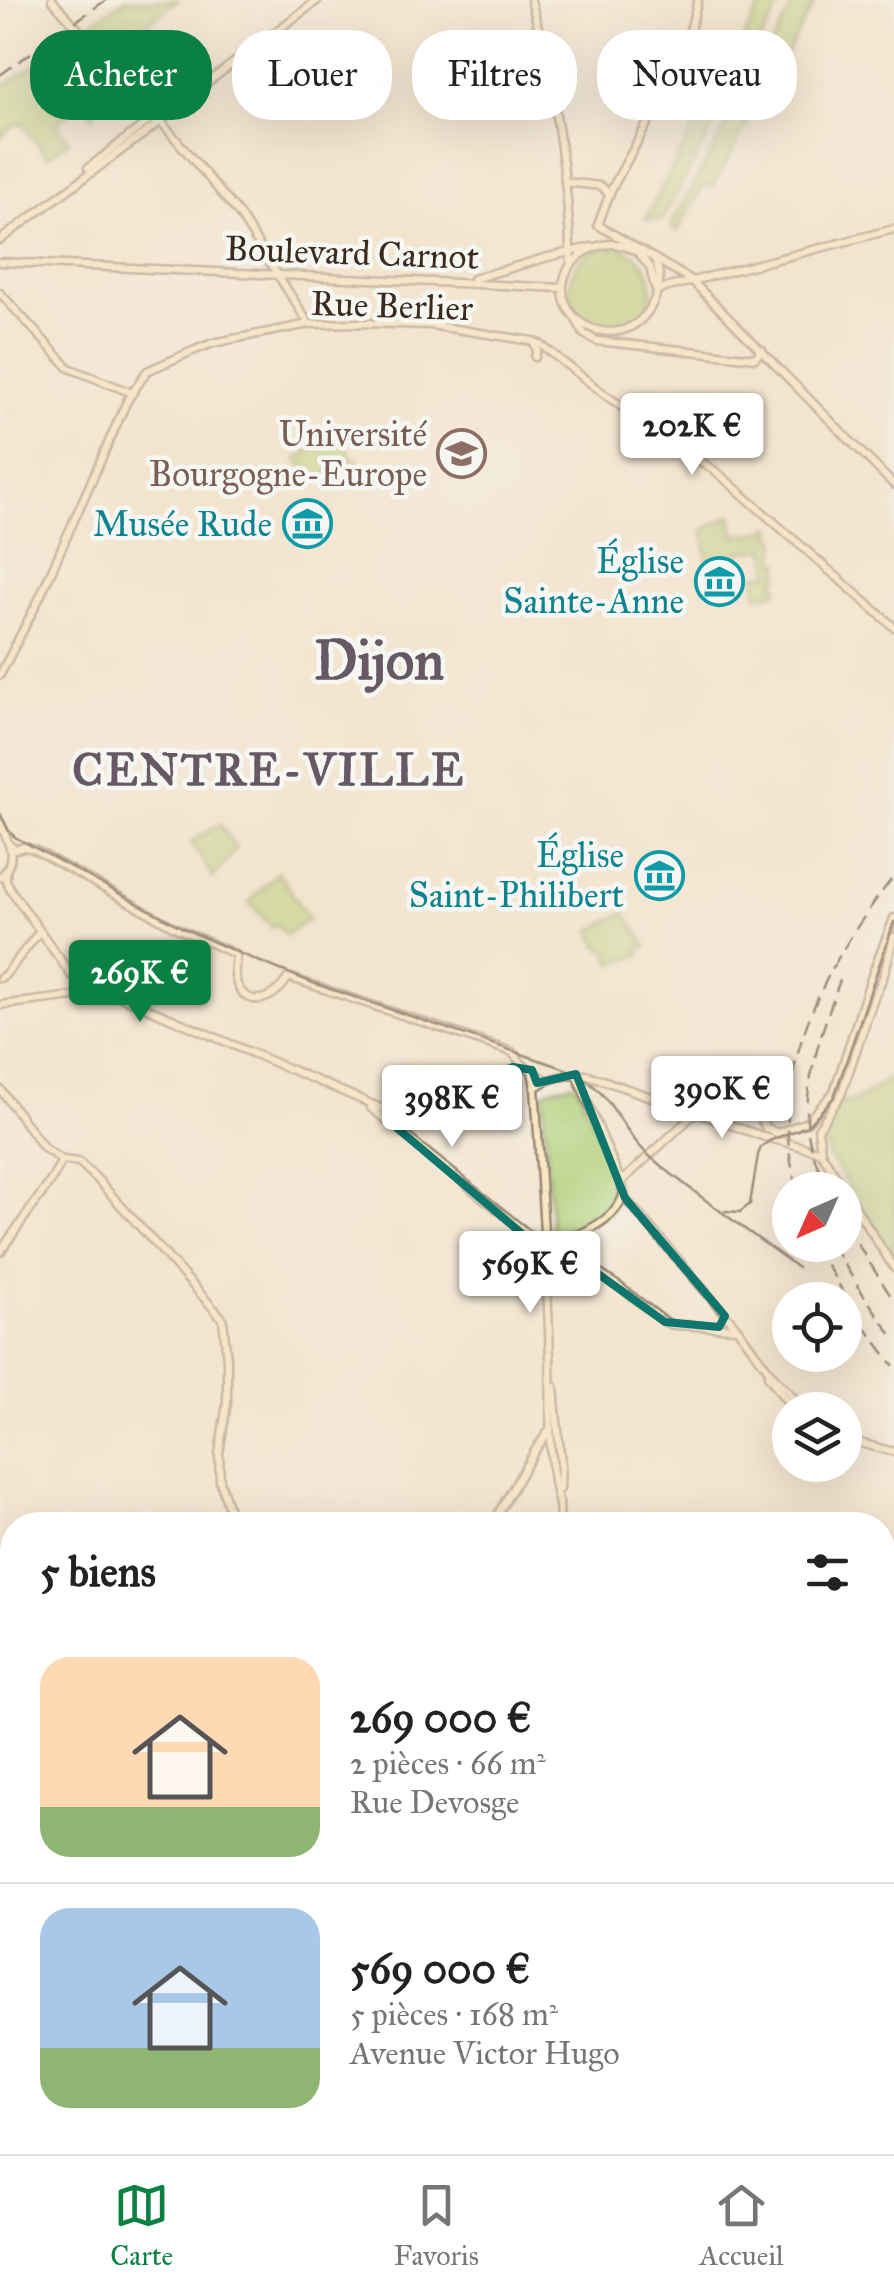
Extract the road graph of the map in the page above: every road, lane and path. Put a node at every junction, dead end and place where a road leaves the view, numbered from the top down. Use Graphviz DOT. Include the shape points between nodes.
graph roads {
  1 [pos="52,0"];
  2 [pos="318,0"];
  3 [pos="532,0"];
  4 [pos="698,0"];
  5 [pos="79,30"];
  6 [pos="212,79"];
  7 [pos="156,120"];
  8 [pos="161,120"];
  9 [pos="565,182"];
  10 [pos="609,194"];
  11 [pos="894,229"];
  12 [pos="0,237"];
  13 [pos="597,246"];
  14 [pos="571,250"];
  15 [pos="635,251"];
  16 [pos="654,259"];
  17 [pos="0,262"];
  18 [pos="572,264"];
  19 [pos="500,272"];
  20 [pos="279,273"];
  21 [pos="692,280"];
  22 [pos="464,282"];
  23 [pos="500,284"];
  24 [pos="562,288"];
  25 [pos="658,292"];
  26 [pos="0,293"];
  27 [pos="572,313"];
  28 [pos="308,324"];
  29 [pos="532,340"];
  30 [pos="762,350"];
  31 [pos="535,357"];
  32 [pos="132,393"];
  33 [pos="894,484"];
  34 [pos="894,627"];
  35 [pos="0,675"];
  36 [pos="0,823"];
  37 [pos="10,846"];
  38 [pos="2,877"];
  39 [pos="894,918"];
  40 [pos="40,931"];
  41 [pos="894,937"];
  42 [pos="0,978"];
  43 [pos="109,992"];
  44 [pos="0,1006"];
  45 [pos="523,1064"];
  46 [pos="532,1070"];
  47 [pos="576,1074"];
  48 [pos="546,1080"];
  49 [pos="535,1088"];
  50 [pos="0,1090"];
  51 [pos="362,1101"];
  52 [pos="694,1112"];
  53 [pos="404,1116"];
  54 [pos="812,1116"];
  55 [pos="765,1127"];
  56 [pos="397,1128"];
  57 [pos="783,1141"];
  58 [pos="821,1152"];
  59 [pos="66,1160"];
  60 [pos="834,1172"];
  61 [pos="621,1182"];
  62 [pos="622,1194"];
  63 [pos="862,1217"];
  64 [pos="544,1242"];
  65 [pos="0,1252"];
  66 [pos="545,1253"];
  67 [pos="894,1268"];
  68 [pos="725,1316"];
  69 [pos="719,1327"];
  70 [pos="735,1328"];
  71 [pos="551,1376"];
  72 [pos="787,1392"];
  73 [pos="550,1395"];
  74 [pos="551,1428"];
  75 [pos="555,1442"];
  76 [pos="862,1443"];
  77 [pos="539,1445"];
  78 [pos="894,1452"];
  79 [pos="528,1464"];
  80 [pos="559,1504"];
  81 [pos="230,1512"];
  82 [pos="501,1512"];
  83 [pos="559,1512"];
  1 -- 5 [label="main road"];
  2 -- 6 [label="main road"];
  3 -- 9 [label="main road"];
  4 -- 10 [label="main road" via="682,60"];
  7 -- 12 [label="main road"];
  8 -- 20 [label="main road"];
  9 -- 10 [label="main road" via="601,186"];
  9 -- 14 [label="main road"];
  10 -- 16 [label="main road" via="598,225"];
  11 -- 21 [label="main road" via="872,240 867,234"];
  13 -- 14 [label="main road"];
  13 -- 15 [label="main road"];
  13 -- 18 [label="main road"];
  14 -- 18 [label="main road"];
  14 -- 19 [label="main road"];
  15 -- 16 [label="main road"];
  15 -- 25 [label="main road"];
  16 -- 21 [label="main road"];
  16 -- 25 [label="main road"];
  17 -- 20 [label="main road, Boulevard Carnot"];
  18 -- 24 [label="main road"];
  19 -- 22 [label="main road"];
  19 -- 23 [label="main road"];
  20 -- 22 [label="main road, Boulevard Carnot"];
  20 -- 28 [label="main road"];
  21 -- 25 [label="main road"];
  21 -- 30 [label="main road"];
  22 -- 23 [label="main road, Boulevard Carnot"];
  23 -- 24 [label="main road, Boulevard Carnot"];
  24 -- 27 [label="main road"];
  25 -- 27 [label="main road" via="641,321 617,332 595,329"];
  26 -- 32 [label="main road" via="70,368"];
  27 -- 30 [label="main road" via="584,334 597,341 754,358"];
  28 -- 29 [label="main road, Rue Berlier" via="430,326"];
  28 -- 32 [label="main road, Rue Berlier" via="213,343 146,371"];
  29 -- 31 [label="main road"];
  29 -- 34 [label="main road, Rue Berlier" via="718,474"];
  30 -- 33 [label="main road"];
  32 -- 35 [label="main road"];
  36 -- 37 [label="main road"];
  37 -- 38 [label="main road"];
  37 -- 45 [label="main road" via="42,854 174,928 232,952 234,982 252,998 271,996 291,978 512,1052"];
  38 -- 40 [label="main road"];
  39 -- 54 [label="main road" via="834,1092"];
  40 -- 42 [label="main road"];
  40 -- 43 [label="main road" via="72,976"];
  41 -- 58 [label="main road" via="841,1095 818,1129"];
  43 -- 44 [label="main road"];
  43 -- 51 [label="main road"];
  45 -- 46 [label="main road"];
  45 -- 53 [label="main road"];
  46 -- 48 [label="main road"];
  46 -- 49 [label="main road"];
  47 -- 48 [label="main road"];
  47 -- 52 [label="main road"];
  47 -- 61 [label="main road"];
  48 -- 49 [label="main road"];
  49 -- 64 [label="main road"];
  50 -- 59 [label="main road" via="44,1148"];
  51 -- 53 [label="main road"];
  51 -- 56 [label="main road"];
  52 -- 55 [label="main road" via="736,1075"];
  52 -- 57 [label="main road"];
  52 -- 61 [label="main road"];
  53 -- 56 [label="main road"];
  54 -- 55 [label="main road" via="779,1133"];
  54 -- 58 [label="main road"];
  55 -- 57 [label="main road"];
  56 -- 64 [label="main road"];
  57 -- 58 [label="main road"];
  58 -- 60 [label="main road"];
  59 -- 65 [label="main road"];
  59 -- 81 [label="main road" via="80,1162 97,1178 223,1320 227,1402 219,1454"];
  61 -- 62 [label="main road"];
  62 -- 64 [label="main road" via="611,1215 570,1238"];
  62 -- 68 [label="main road"];
  63 -- 67 [label="main road"];
  64 -- 66 [label="main road"];
  66 -- 69 [label="main road" via="572,1255 674,1325"];
  66 -- 71 [label="main road"];
  68 -- 69 [label="main road"];
  68 -- 70 [label="main road"];
  69 -- 70 [label="main road"];
  70 -- 72 [label="main road"];
  71 -- 73 [label="main road"];
  71 -- 75 [label="main road"];
  73 -- 74 [label="main road"];
  73 -- 75 [label="main road"];
  74 -- 75 [label="main road"];
  74 -- 77 [label="main road"];
  75 -- 77 [label="main road"];
  75 -- 79 [label="main road"];
  75 -- 80 [label="main road"];
  75 -- 80 [label="main road"];
  76 -- 78 [label="main road"];
  77 -- 79 [label="main road"];
  79 -- 82 [label="main road"];
  80 -- 83 [label="main road"];
}
